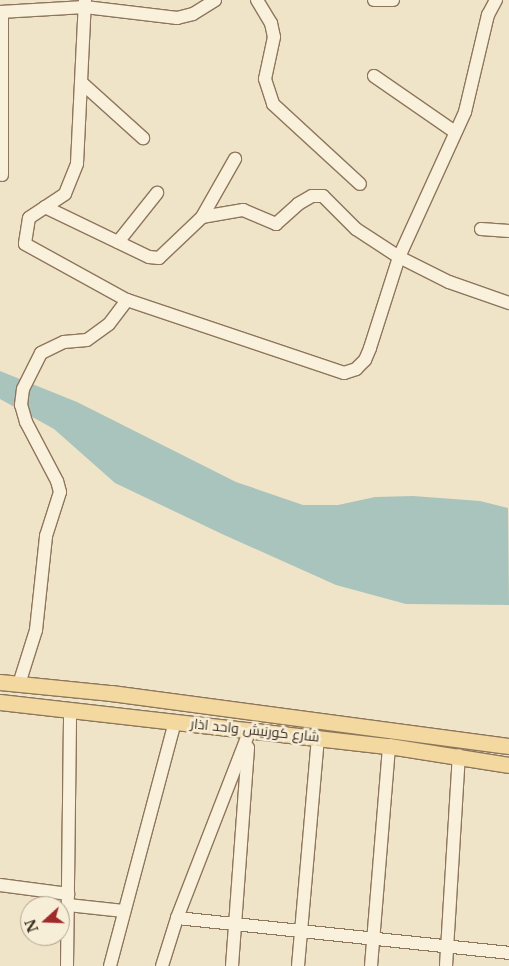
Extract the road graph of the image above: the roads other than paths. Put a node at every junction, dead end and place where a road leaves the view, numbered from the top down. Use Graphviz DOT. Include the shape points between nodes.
graph roads {
  1 [pos="215,0"];
  2 [pos="257,0"];
  3 [pos="374,0"];
  4 [pos="393,0"];
  5 [pos="496,0"];
  6 [pos="85,4"];
  7 [pos="1,12"];
  8 [pos="374,76"];
  9 [pos="83,84"];
  10 [pos="455,132"];
  11 [pos="143,138"];
  12 [pos="235,159"];
  13 [pos="2,174"];
  14 [pos="360,184"];
  15 [pos="157,193"];
  16 [pos="45,208"];
  17 [pos="202,217"];
  18 [pos="481,230"];
  19 [pos="509,230"];
  20 [pos="118,242"];
  21 [pos="399,257"];
  22 [pos="127,300"];
  23 [pos="509,303"];
  24 [pos="0,682"];
  25 [pos="19,684"];
  26 [pos="111,694"];
  27 [pos="0,702"];
  28 [pos="70,710"];
  29 [pos="108,713"];
  30 [pos="175,722"];
  31 [pos="250,732"];
  32 [pos="318,737"];
  33 [pos="389,746"];
  34 [pos="509,746"];
  35 [pos="460,755"];
  36 [pos="509,765"];
  37 [pos="0,885"];
  38 [pos="53,896"];
  39 [pos="68,896"];
  40 [pos="70,899"];
  41 [pos="124,911"];
  42 [pos="177,918"];
  43 [pos="236,924"];
  44 [pos="301,931"];
  45 [pos="373,939"];
  46 [pos="67,946"];
  47 [pos="448,947"];
  48 [pos="509,954"];
  49 [pos="67,966"];
  50 [pos="110,966"];
  51 [pos="115,966"];
  52 [pos="162,966"];
  53 [pos="232,966"];
  54 [pos="298,966"];
  55 [pos="371,966"];
  56 [pos="446,966"];
  1 -- 6 [label="street" via="193,14 177,18"];
  2 -- 14 [label="street" via="271,23 274,37 265,79 273,104"];
  3 -- 4 [label="street"];
  5 -- 10 [label="street" via="488,15 471,94"];
  6 -- 7 [label="street"];
  6 -- 9 [label="street"];
  7 -- 13 [label="street"];
  8 -- 10 [label="street"];
  9 -- 11 [label="street"];
  9 -- 16 [label="street" via="77,164 65,194"];
  10 -- 21 [label="street"];
  12 -- 17 [label="street"];
  15 -- 20 [label="street"];
  16 -- 20 [label="street"];
  16 -- 22 [label="street" via="29,218 24,238 29,249"];
  17 -- 20 [label="street" via="159,258 149,257"];
  17 -- 21 [label="street" via="242,210 276,224 298,204 312,196 323,196 356,229"];
  18 -- 19 [label="street"];
  21 -- 22 [label="street" via="366,360 356,369 344,373"];
  21 -- 23 [label="street" via="449,282"];
  22 -- 25 [label="street" via="109,324 92,337 64,342 46,350 28,377 21,398 32,437 60,492 46,536 36,630"];
  24 -- 25 [label="main road, شارع كورنيش واحد اذار"];
  25 -- 26 [label="main road, شارع كورنيش واحد اذار"];
  26 -- 29 [label="main road"];
  26 -- 34 [label="main road, شارع كورنيش واحد اذار"];
  27 -- 28 [label="main road, شارع كورنيش واحد اذار"];
  28 -- 29 [label="main road, شارع كورنيش واحد اذار"];
  28 -- 39 [label="street"];
  29 -- 30 [label="main road, شارع كورنيش واحد اذار"];
  30 -- 31 [label="main road, شارع كورنيش واحد اذار"];
  30 -- 41 [label="street"];
  31 -- 32 [label="main road, شارع كورنيش واحد اذار"];
  31 -- 42 [label="street"];
  31 -- 43 [label="street"];
  32 -- 33 [label="main road, شارع كورنيش واحد اذار"];
  32 -- 44 [label="street"];
  33 -- 35 [label="main road, شارع كورنيش واحد اذار"];
  33 -- 45 [label="street"];
  35 -- 36 [label="main road, شارع كورنيش واحد اذار"];
  35 -- 47 [label="street"];
  37 -- 38 [label="street"];
  40 -- 41 [label="street"];
  41 -- 50 [label="street"];
  42 -- 43 [label="street"];
  42 -- 52 [label="street"];
  43 -- 44 [label="street"];
  43 -- 53 [label="street"];
  44 -- 45 [label="street"];
  44 -- 54 [label="street"];
  45 -- 47 [label="street"];
  45 -- 55 [label="street"];
  46 -- 49 [label="street"];
  47 -- 48 [label="street"];
  47 -- 56 [label="street"];
  50 -- 51 [label="street"];
}
